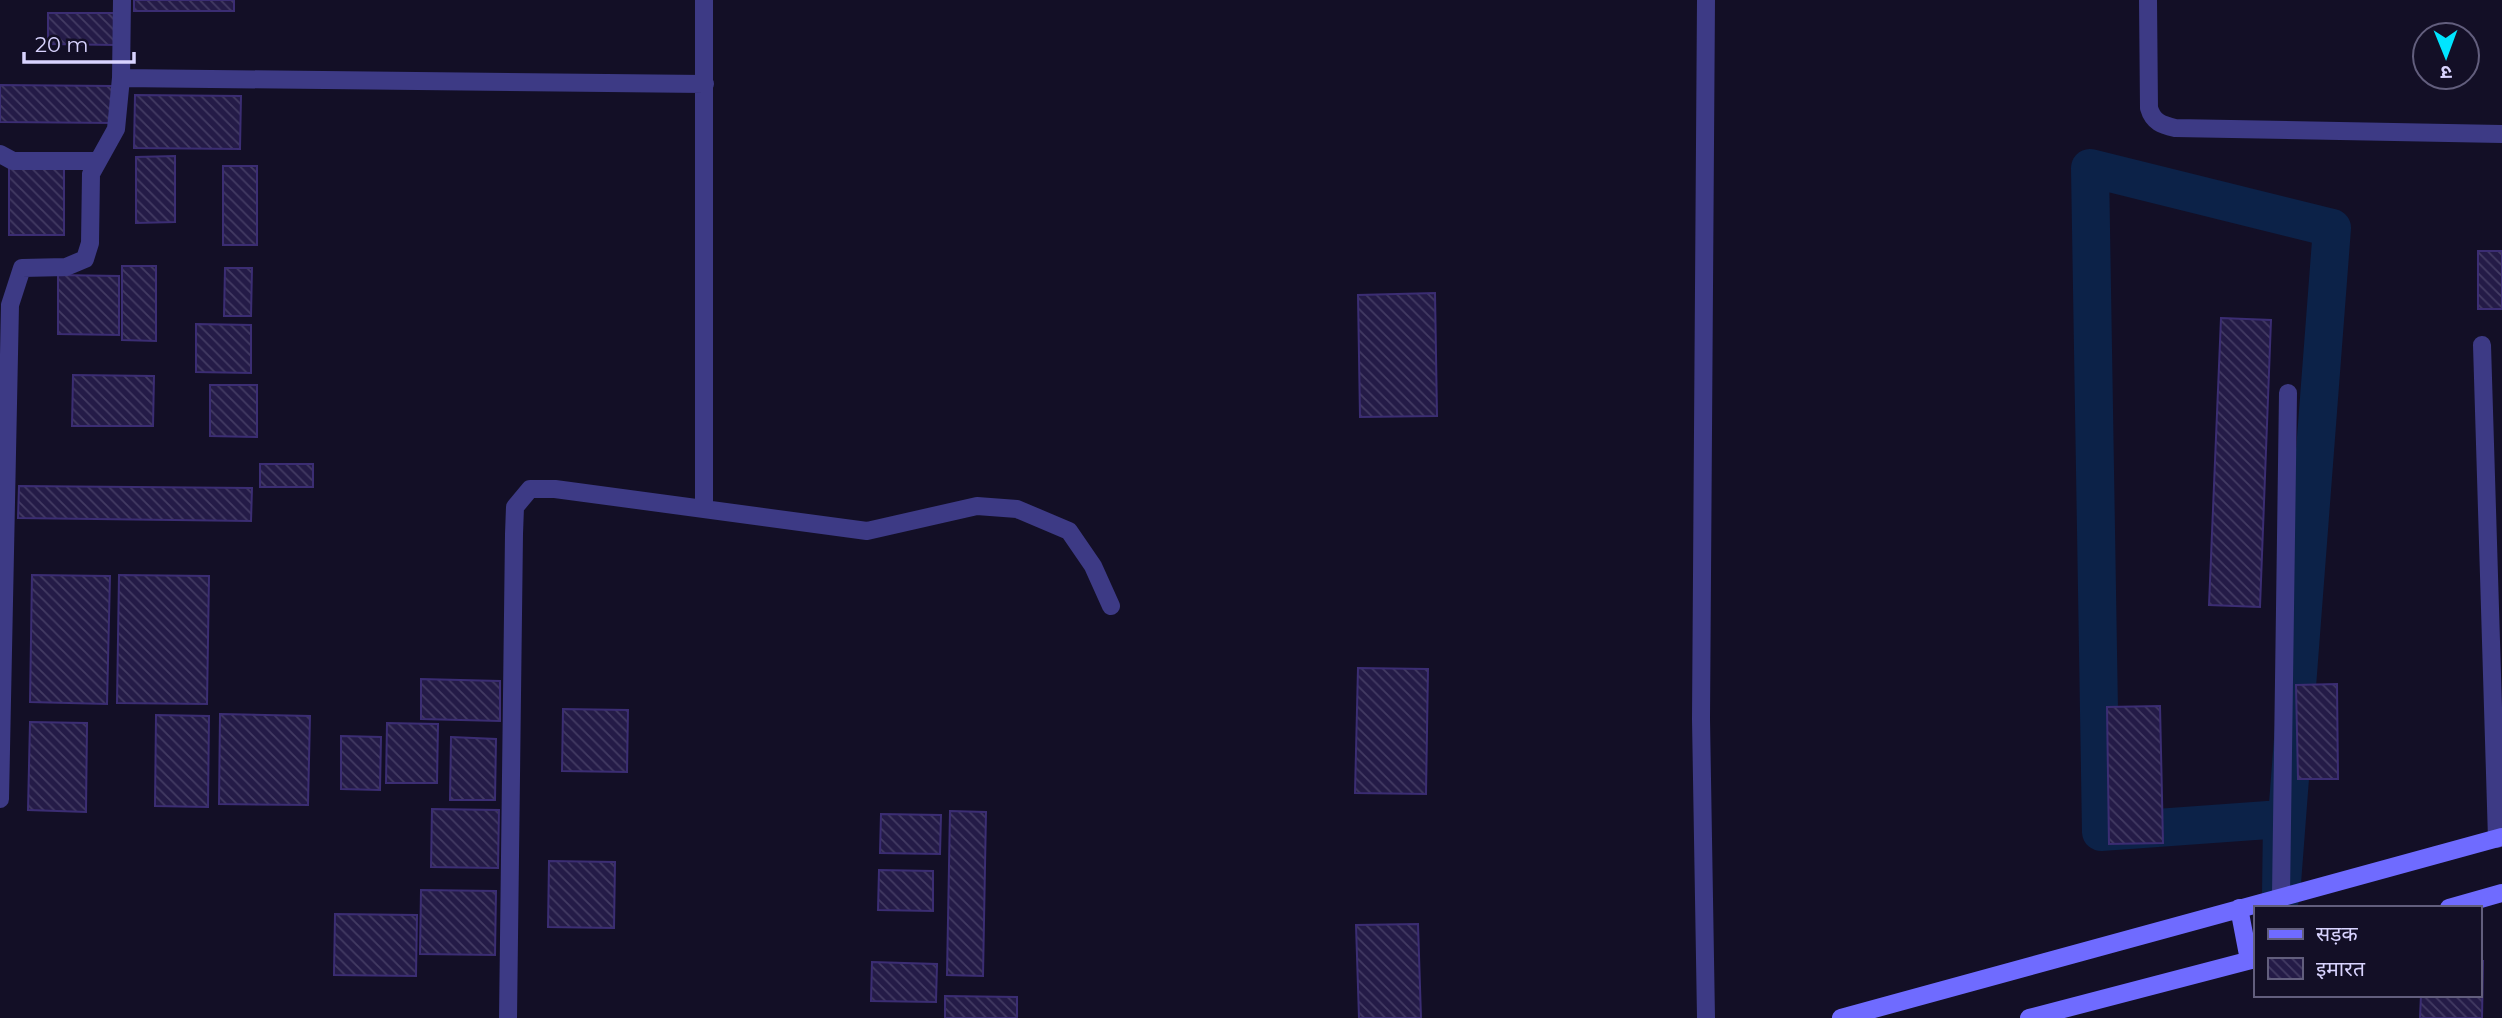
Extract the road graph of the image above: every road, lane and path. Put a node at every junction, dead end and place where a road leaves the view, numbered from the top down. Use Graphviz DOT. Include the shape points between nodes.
graph roads {
  1 [pos="122,0"];
  2 [pos="704,0"];
  3 [pos="1706,0"];
  4 [pos="2148,0"];
  5 [pos="121,78"];
  6 [pos="705,84"];
  7 [pos="2502,134"];
  8 [pos="0,154"];
  9 [pos="96,161"];
  10 [pos="2482,345"];
  11 [pos="2288,393"];
  12 [pos="704,507"];
  13 [pos="1111,606"];
  14 [pos="0,799"];
  15 [pos="2499,838"];
  16 [pos="2502,893"];
  17 [pos="2281,896"];
  18 [pos="2456,906"];
  19 [pos="2239,908"];
  20 [pos="2252,960"];
  21 [pos="508,1018"];
  22 [pos="1706,1018"];
  23 [pos="1841,1018"];
  24 [pos="2029,1018"];
  1 -- 5 [label="street"];
  2 -- 6 [label="street"];
  3 -- 22 [label="street" via="1701,705"];
  4 -- 7 [label="street" via="2150,108 2163,125"];
  5 -- 6 [label="street"];
  5 -- 9 [label="street" via="116,129"];
  6 -- 12 [label="street"];
  8 -- 9 [label="street" via="13,161"];
  9 -- 14 [label="street" via="91,174 90,243 85,260 66,267 22,268 10,305"];
  10 -- 15 [label="street"];
  11 -- 17 [label="street"];
  12 -- 13 [label="street" via="867,531 977,506 1017,509 1069,531 1093,566"];
  12 -- 21 [label="street" via="530,489 515,507"];
  15 -- 17 [label="street"];
  16 -- 18 [label="street"];
  17 -- 19 [label="street"];
  19 -- 20 [label="street"];
  19 -- 23 [label="street"];
  20 -- 24 [label="street"];
}
